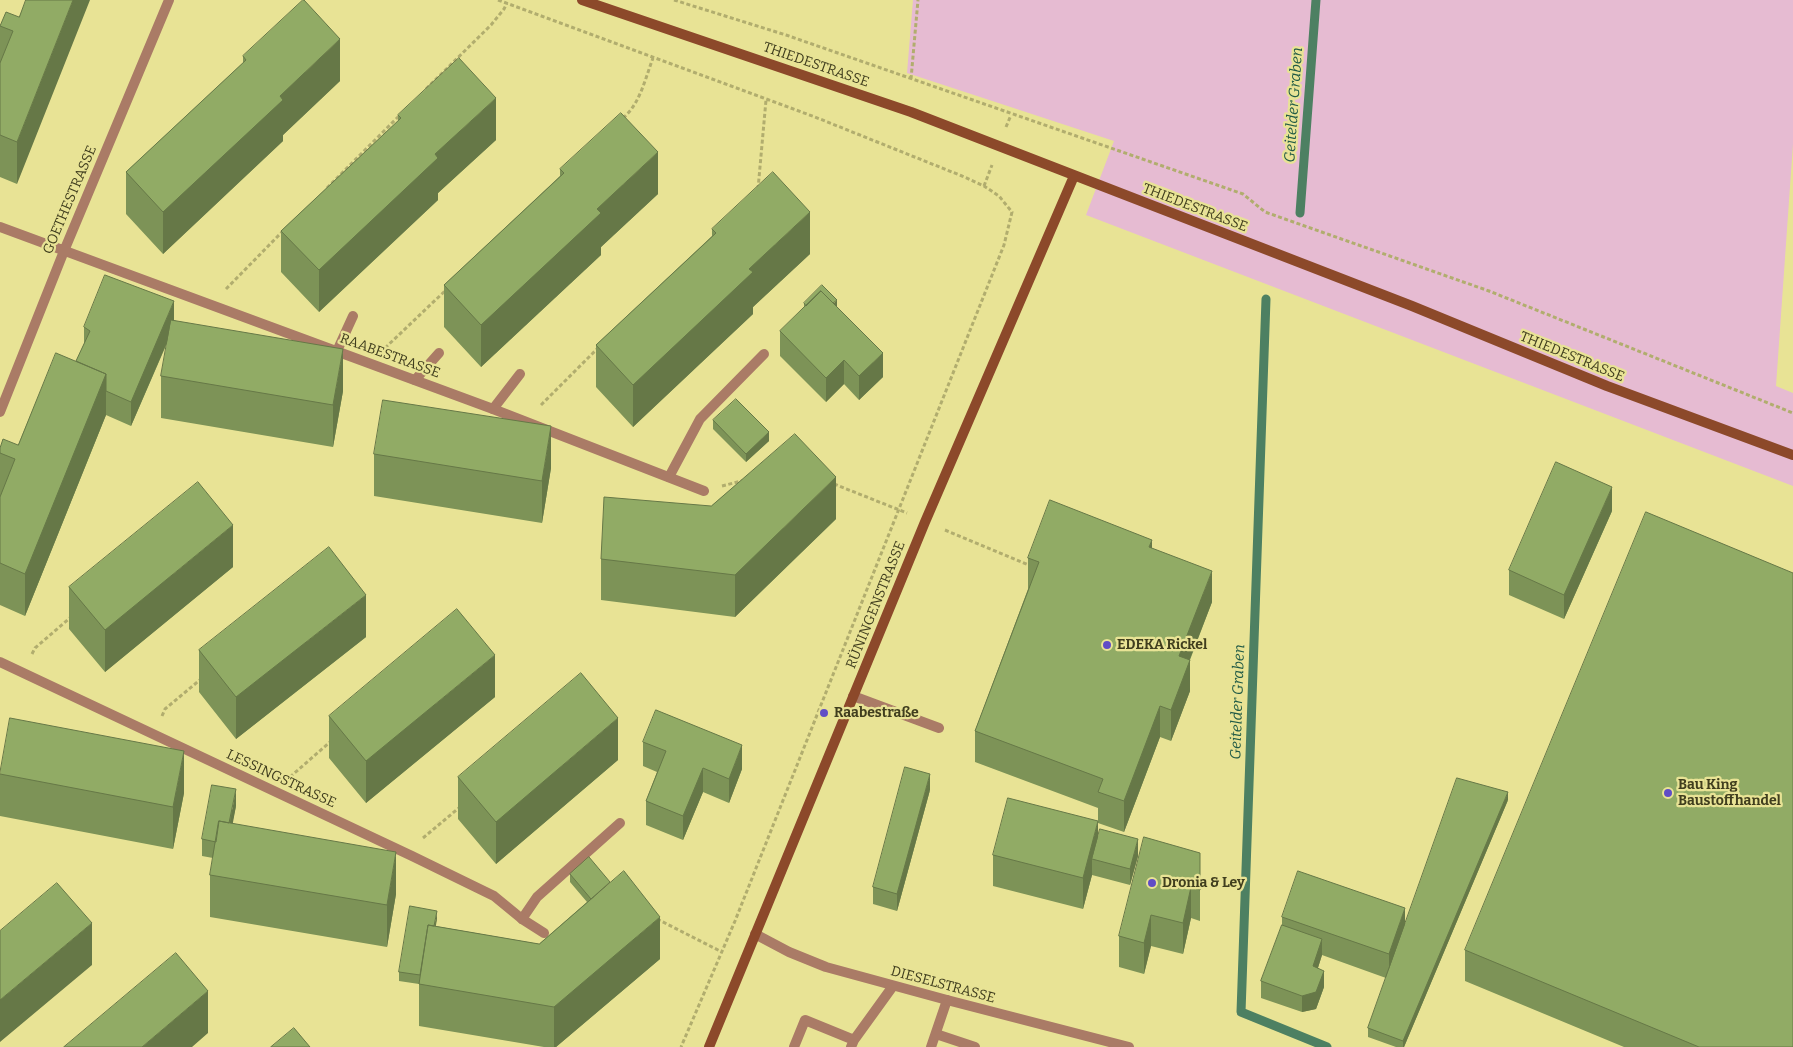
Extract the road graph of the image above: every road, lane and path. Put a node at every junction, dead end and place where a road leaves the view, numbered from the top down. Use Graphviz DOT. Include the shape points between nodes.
graph roads {
  1 [pos="169,0"];
  2 [pos="498,0"];
  3 [pos="582,0"];
  4 [pos="674,0"];
  5 [pos="918,0"];
  6 [pos="507,3"];
  7 [pos="653,58"];
  8 [pos="911,80"];
  9 [pos="425,90"];
  10 [pos="766,100"];
  11 [pos="404,111"];
  12 [pos="622,119"];
  13 [pos="1074,176"];
  14 [pos="758,192"];
  15 [pos="322,193"];
  16 [pos="0,227"];
  17 [pos="287,228"];
  18 [pos="64,251"];
  19 [pos="447,288"];
  20 [pos="217,308"];
  21 [pos="352,316"];
  22 [pos="600,346"];
  23 [pos="337,351"];
  24 [pos="440,353"];
  25 [pos="764,354"];
  26 [pos="375,366"];
  27 [pos="520,374"];
  28 [pos="415,380"];
  29 [pos="492,409"];
  30 [pos="0,412"];
  31 [pos="1793,413"];
  32 [pos="532,424"];
  33 [pos="1793,456"];
  34 [pos="669,477"];
  35 [pos="748,479"];
  36 [pos="826,481"];
  37 [pos="704,491"];
  38 [pos="899,510"];
  39 [pos="926,522"];
  40 [pos="1036,569"];
  41 [pos="72,617"];
  42 [pos="0,662"];
  43 [pos="25,674"];
  44 [pos="204,677"];
  45 [pos="853,696"];
  46 [pos="939,728"];
  47 [pos="152,733"];
  48 [pos="332,740"];
  49 [pos="282,794"];
  50 [pos="462,806"];
  51 [pos="620,823"];
  52 [pos="412,856"];
  53 [pos="522,919"];
  54 [pos="656,919"];
  55 [pos="544,933"];
  56 [pos="755,934"];
  57 [pos="722,952"];
  58 [pos="893,986"];
  59 [pos="947,1000"];
  60 [pos="936,1034"];
  61 [pos="853,1043"];
  62 [pos="681,1047"];
  63 [pos="709,1047"];
  64 [pos="794,1047"];
  65 [pos="931,1047"];
  66 [pos="975,1047"];
  67 [pos="1129,1047"];
  1 -- 18 [label="street, GOETHESTRASSE"];
  2 -- 6 [label="path"];
  3 -- 13 [label="street, THIEDESTRASSE" via="892,105"];
  4 -- 8 [label="path" via="786,35"];
  5 -- 8 [label="path"];
  6 -- 7 [label="path"];
  6 -- 9 [label="path" via="491,25"];
  7 -- 10 [label="path"];
  7 -- 12 [label="path" via="639,95"];
  8 -- 31 [label="path" via="1243,194 1265,212 1489,291"];
  10 -- 14 [label="path"];
  10 -- 38 [label="path" via="984,186 999,196 1012,212 1004,244"];
  11 -- 15 [label="path"];
  13 -- 33 [label="street, THIEDESTRASSE"];
  13 -- 39 [label="street, RÜNINGENSTRASSE"];
  16 -- 18 [label="street, RAABESTRASSE"];
  17 -- 20 [label="path" via="225,290"];
  18 -- 20 [label="street, RAABESTRASSE"];
  18 -- 30 [label="street, GOETHESTRASSE"];
  19 -- 26 [label="path" via="383,350"];
  20 -- 23 [label="street, RAABESTRASSE"];
  21 -- 23 [label="street"];
  22 -- 32 [label="path" via="538,408"];
  23 -- 26 [label="street, RAABESTRASSE"];
  24 -- 28 [label="street"];
  25 -- 34 [label="street" via="700,419"];
  26 -- 28 [label="street, RAABESTRASSE"];
  27 -- 29 [label="street"];
  28 -- 29 [label="street, RAABESTRASSE"];
  29 -- 32 [label="street, RAABESTRASSE"];
  32 -- 34 [label="street, RAABESTRASSE"];
  34 -- 37 [label="street, RAABESTRASSE"];
  35 -- 37 [label="path"];
  36 -- 38 [label="path"];
  38 -- 57 [label="path"];
  39 -- 40 [label="path"];
  39 -- 45 [label="street, RÜNINGENSTRASSE"];
  41 -- 43 [label="path" via="35,648"];
  42 -- 43 [label="street, LESSINGSTRASSE"];
  43 -- 47 [label="street, LESSINGSTRASSE"];
  44 -- 47 [label="path" via="166,709"];
  45 -- 46 [label="street"];
  45 -- 56 [label="street, RÜNINGENSTRASSE"];
  47 -- 49 [label="street, LESSINGSTRASSE"];
  48 -- 49 [label="path" via="288,779"];
  49 -- 52 [label="street, LESSINGSTRASSE"];
  50 -- 52 [label="path" via="418,842"];
  51 -- 53 [label="street" via="536,897"];
  52 -- 53 [label="street, LESSINGSTRASSE" via="494,896"];
  53 -- 55 [label="street, LESSINGSTRASSE"];
  54 -- 57 [label="path"];
  56 -- 58 [label="street, DIESELSTRASSE" via="826,967"];
  56 -- 63 [label="street, RÜNINGENSTRASSE"];
  57 -- 62 [label="path"];
  58 -- 59 [label="street, DIESELSTRASSE"];
  58 -- 61 [label="street"];
  59 -- 60 [label="street"];
  59 -- 67 [label="street, DIESELSTRASSE"];
  60 -- 65 [label="street"];
  60 -- 66 [label="street"];
  61 -- 64 [label="street" via="805,1020"];
}
